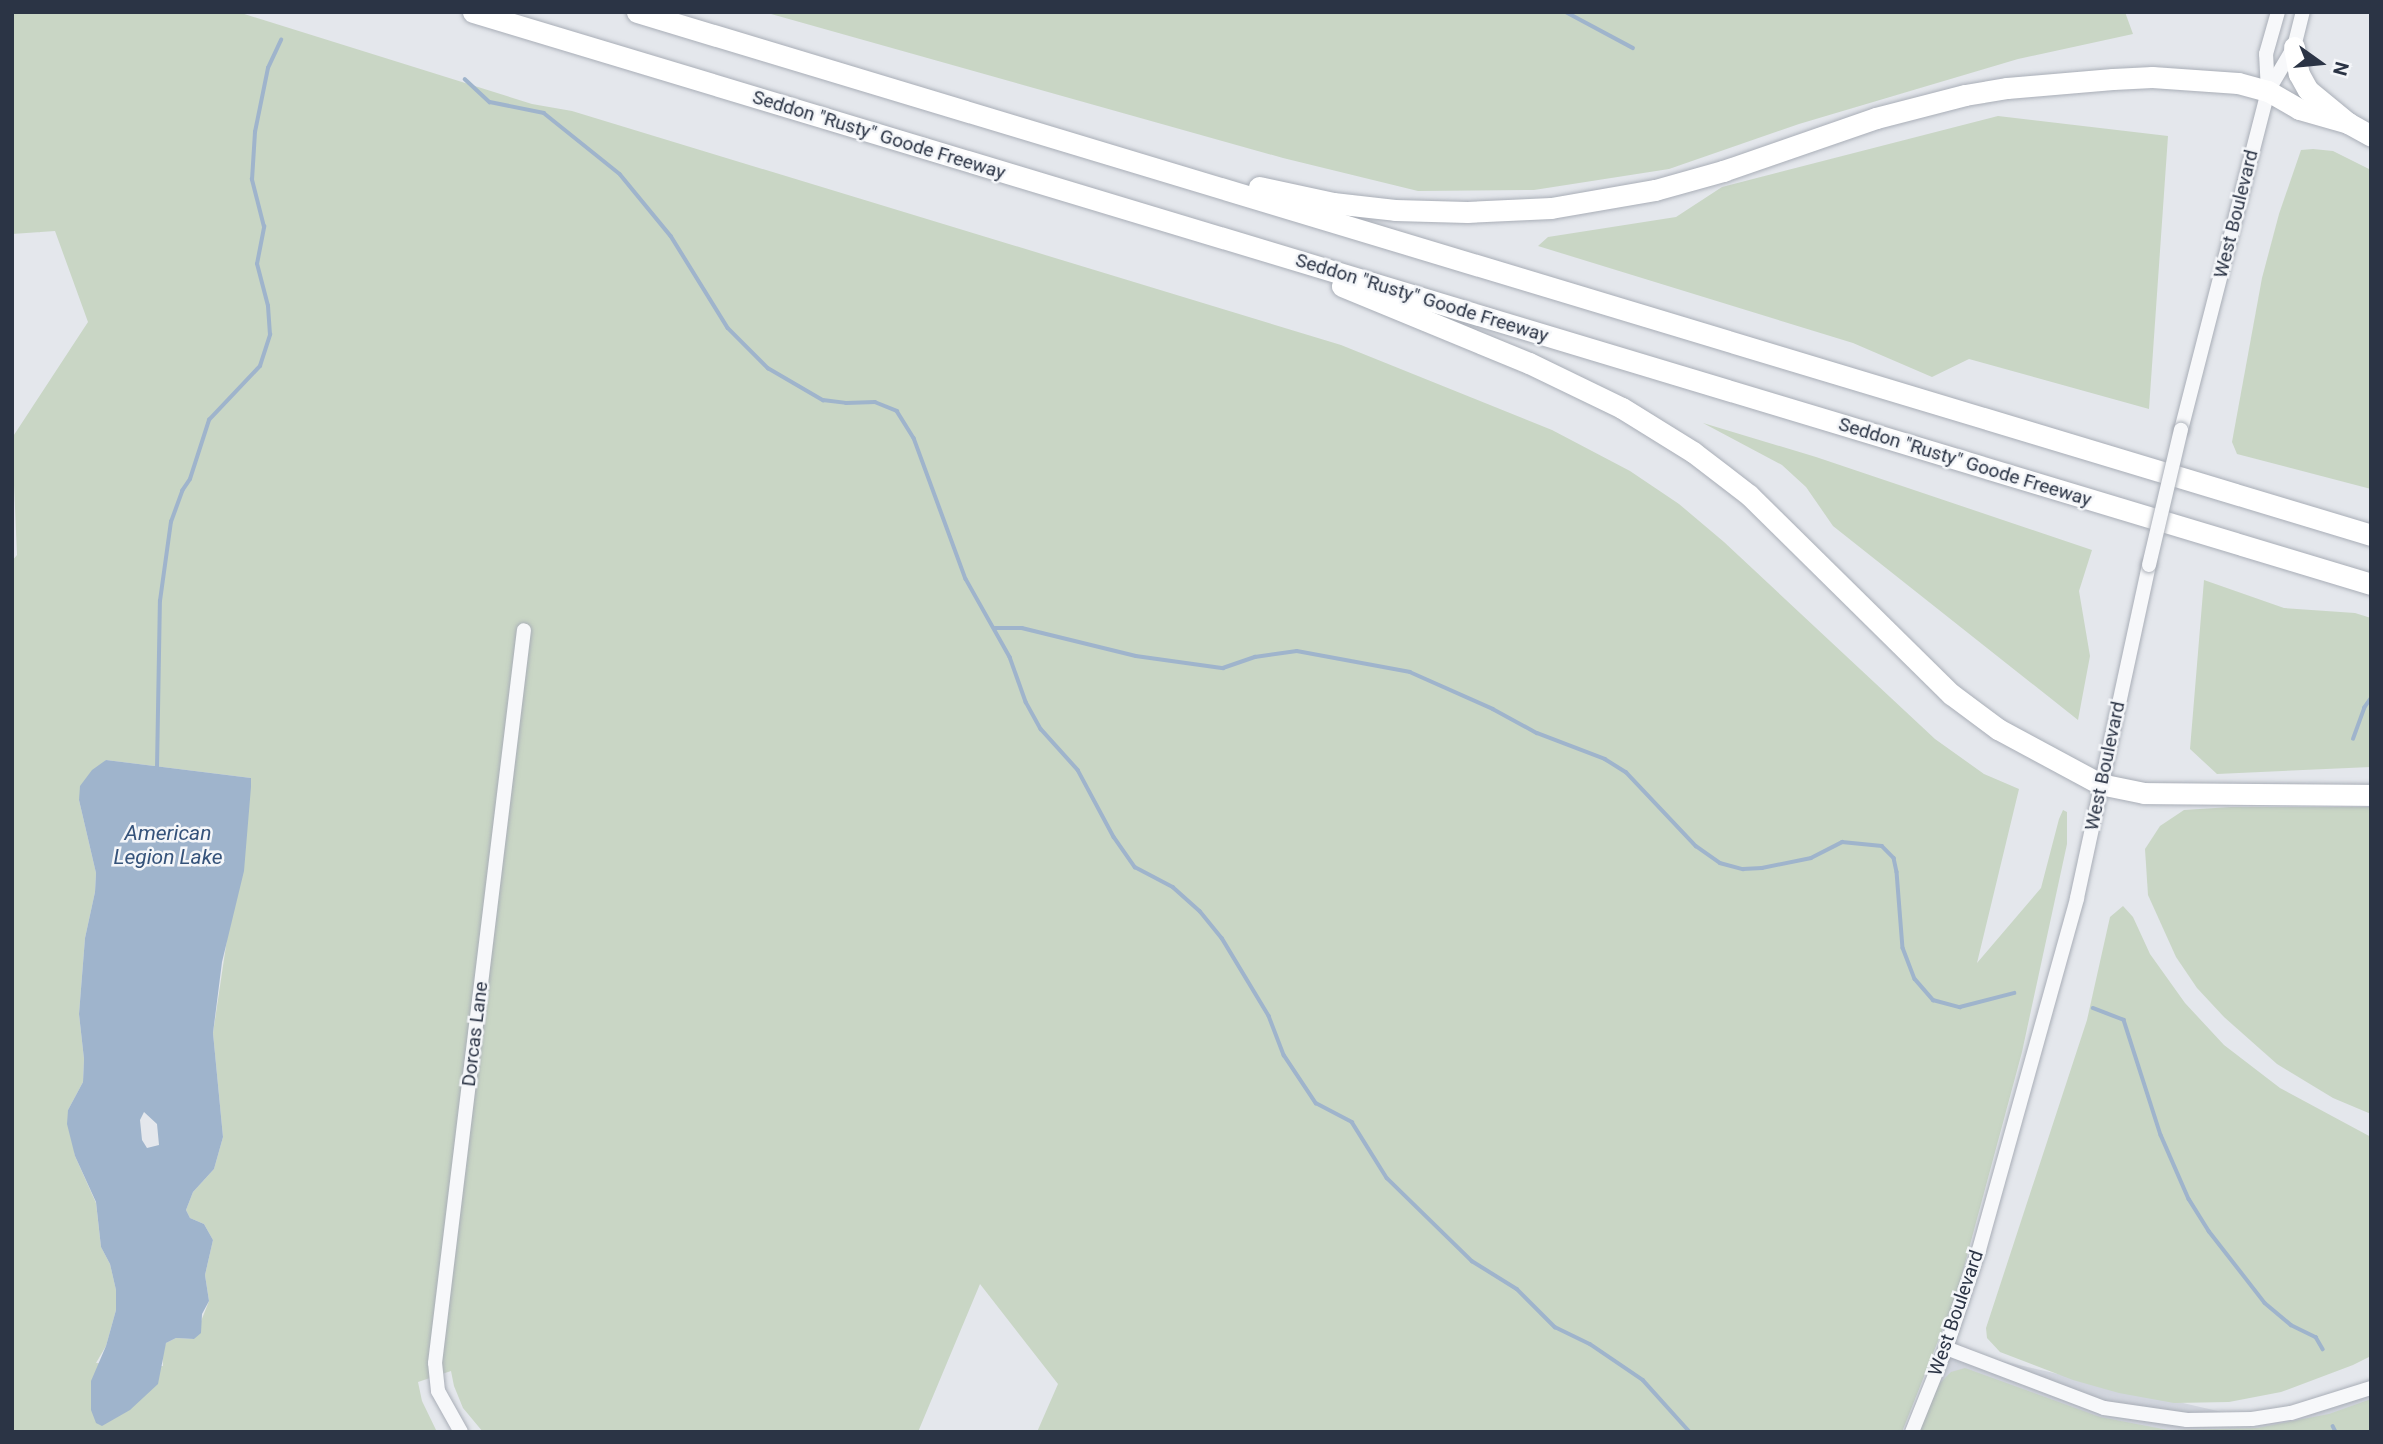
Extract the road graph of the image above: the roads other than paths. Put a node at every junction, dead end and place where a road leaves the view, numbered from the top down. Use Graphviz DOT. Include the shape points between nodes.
graph roads {
  1 [pos="473,12"];
  2 [pos="637,12"];
  3 [pos="2278,12"];
  4 [pos="2303,12"];
  5 [pos="2294,47"];
  6 [pos="2268,91"];
  7 [pos="2348,123"];
  8 [pos="2371,136"];
  9 [pos="1089,149"];
  10 [pos="1254,248"];
  11 [pos="2371,535"];
  12 [pos="2371,584"];
  13 [pos="524,630"];
  14 [pos="2100,784"];
  15 [pos="2371,795"];
  16 [pos="1946,1348"];
  17 [pos="2371,1388"];
  18 [pos="461,1432"];
  19 [pos="1912,1432"];
  1 -- 10 [label="highway, Seddon \"Rusty\" Goode Freeway"];
  2 -- 9 [label="highway"];
  3 -- 6 [label="street, West Boulevard" via="2266,54"];
  4 -- 5 [label="street, West Boulevard"];
  5 -- 6 [label="street, West Boulevard"];
  5 -- 7 [label="highway" via="2299,74 2308,90"];
  6 -- 7 [label="highway" via="2299,109"];
  6 -- 9 [label="highway" via="2222,81 2152,77 2007,88 1876,118 1656,190 1551,208 1467,212 1333,203"];
  6 -- 14 [label="street, West Boulevard, bridge" via="2181,430"];
  7 -- 8 [label="highway"];
  9 -- 11 [label="highway"];
  10 -- 12 [label="highway, Seddon \"Rusty\" Goode Freeway"];
  10 -- 14 [label="highway" via="1529,363 1622,408 1693,452 1749,495 1951,694 1998,729"];
  13 -- 18 [label="street, Dorcas Lane" via="435,1363 438,1391"];
  14 -- 15 [label="highway" via="2144,793"];
  14 -- 16 [label="street, West Boulevard" via="2074,910 1983,1236"];
  16 -- 17 [label="street" via="2094,1405 2186,1420 2278,1415"];
  16 -- 19 [label="street, West Boulevard"];
}
